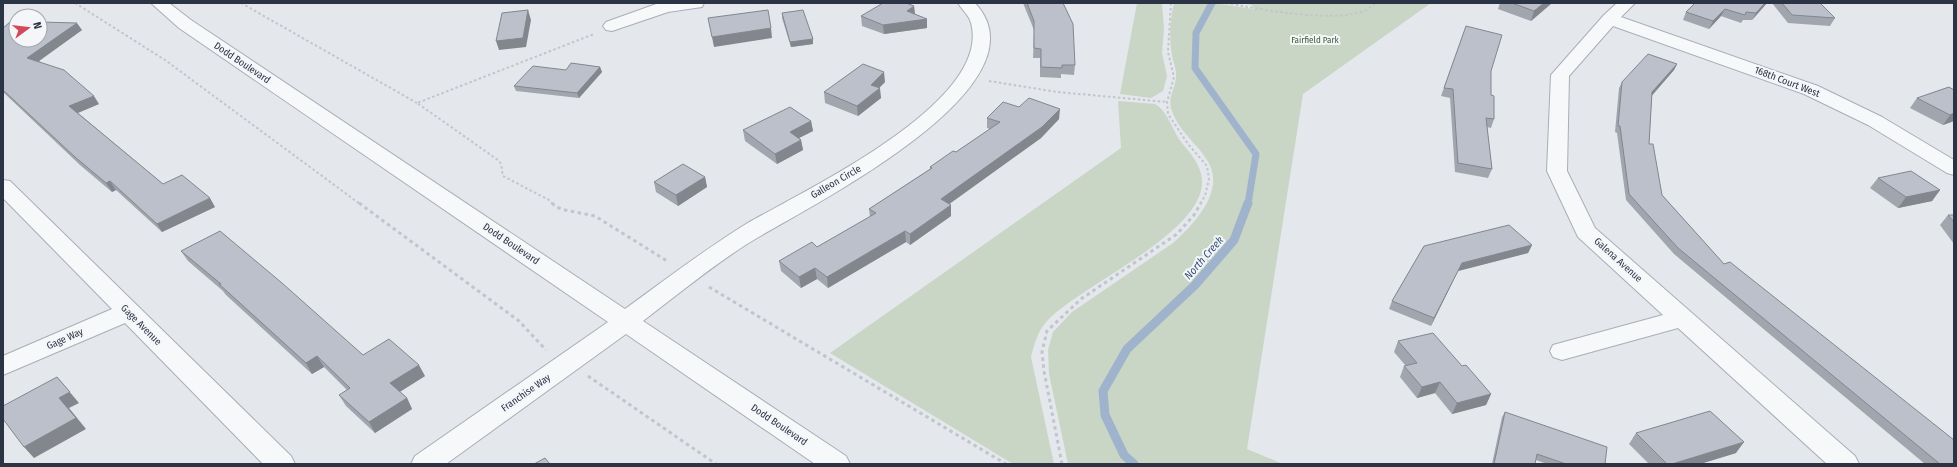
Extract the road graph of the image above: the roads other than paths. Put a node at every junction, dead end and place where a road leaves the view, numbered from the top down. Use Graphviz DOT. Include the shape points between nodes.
graph roads {
  1 [pos="143,3"];
  2 [pos="159,3"];
  3 [pos="696,3"];
  4 [pos="966,3"];
  5 [pos="1628,3"];
  6 [pos="1610,19"];
  7 [pos="185,24"];
  8 [pos="612,26"];
  9 [pos="1954,169"];
  10 [pos="3,186"];
  11 [pos="127,312"];
  12 [pos="1683,318"];
  13 [pos="626,321"];
  14 [pos="1562,351"];
  15 [pos="3,366"];
  16 [pos="281,464"];
  17 [pos="425,464"];
  18 [pos="836,464"];
  19 [pos="1845,464"];
  1 -- 7 [label="street, Dodd Boulevard"];
  2 -- 7 [label="street, Dodd Boulevard"];
  3 -- 8 [label="street" via="665,7"];
  4 -- 13 [label="street, Galleon Circle" via="977,16 982,32 980,50 973,68 960,86 913,131 884,154 737,240"];
  5 -- 6 [label="street, Galena Avenue"];
  6 -- 9 [label="street, 168th Court West" via="1811,90 1875,121"];
  6 -- 12 [label="street, Galena Avenue" via="1560,75 1557,171 1586,232"];
  7 -- 13 [label="street, Dodd Boulevard"];
  10 -- 11 [label="street, Gage Avenue"];
  11 -- 15 [label="street, Gage Way"];
  11 -- 16 [label="street, Gage Avenue"];
  12 -- 14 [label="street"];
  12 -- 19 [label="street, Galena Avenue"];
  13 -- 17 [label="street, Franchise Way"];
  13 -- 18 [label="street, Dodd Boulevard"];
}
